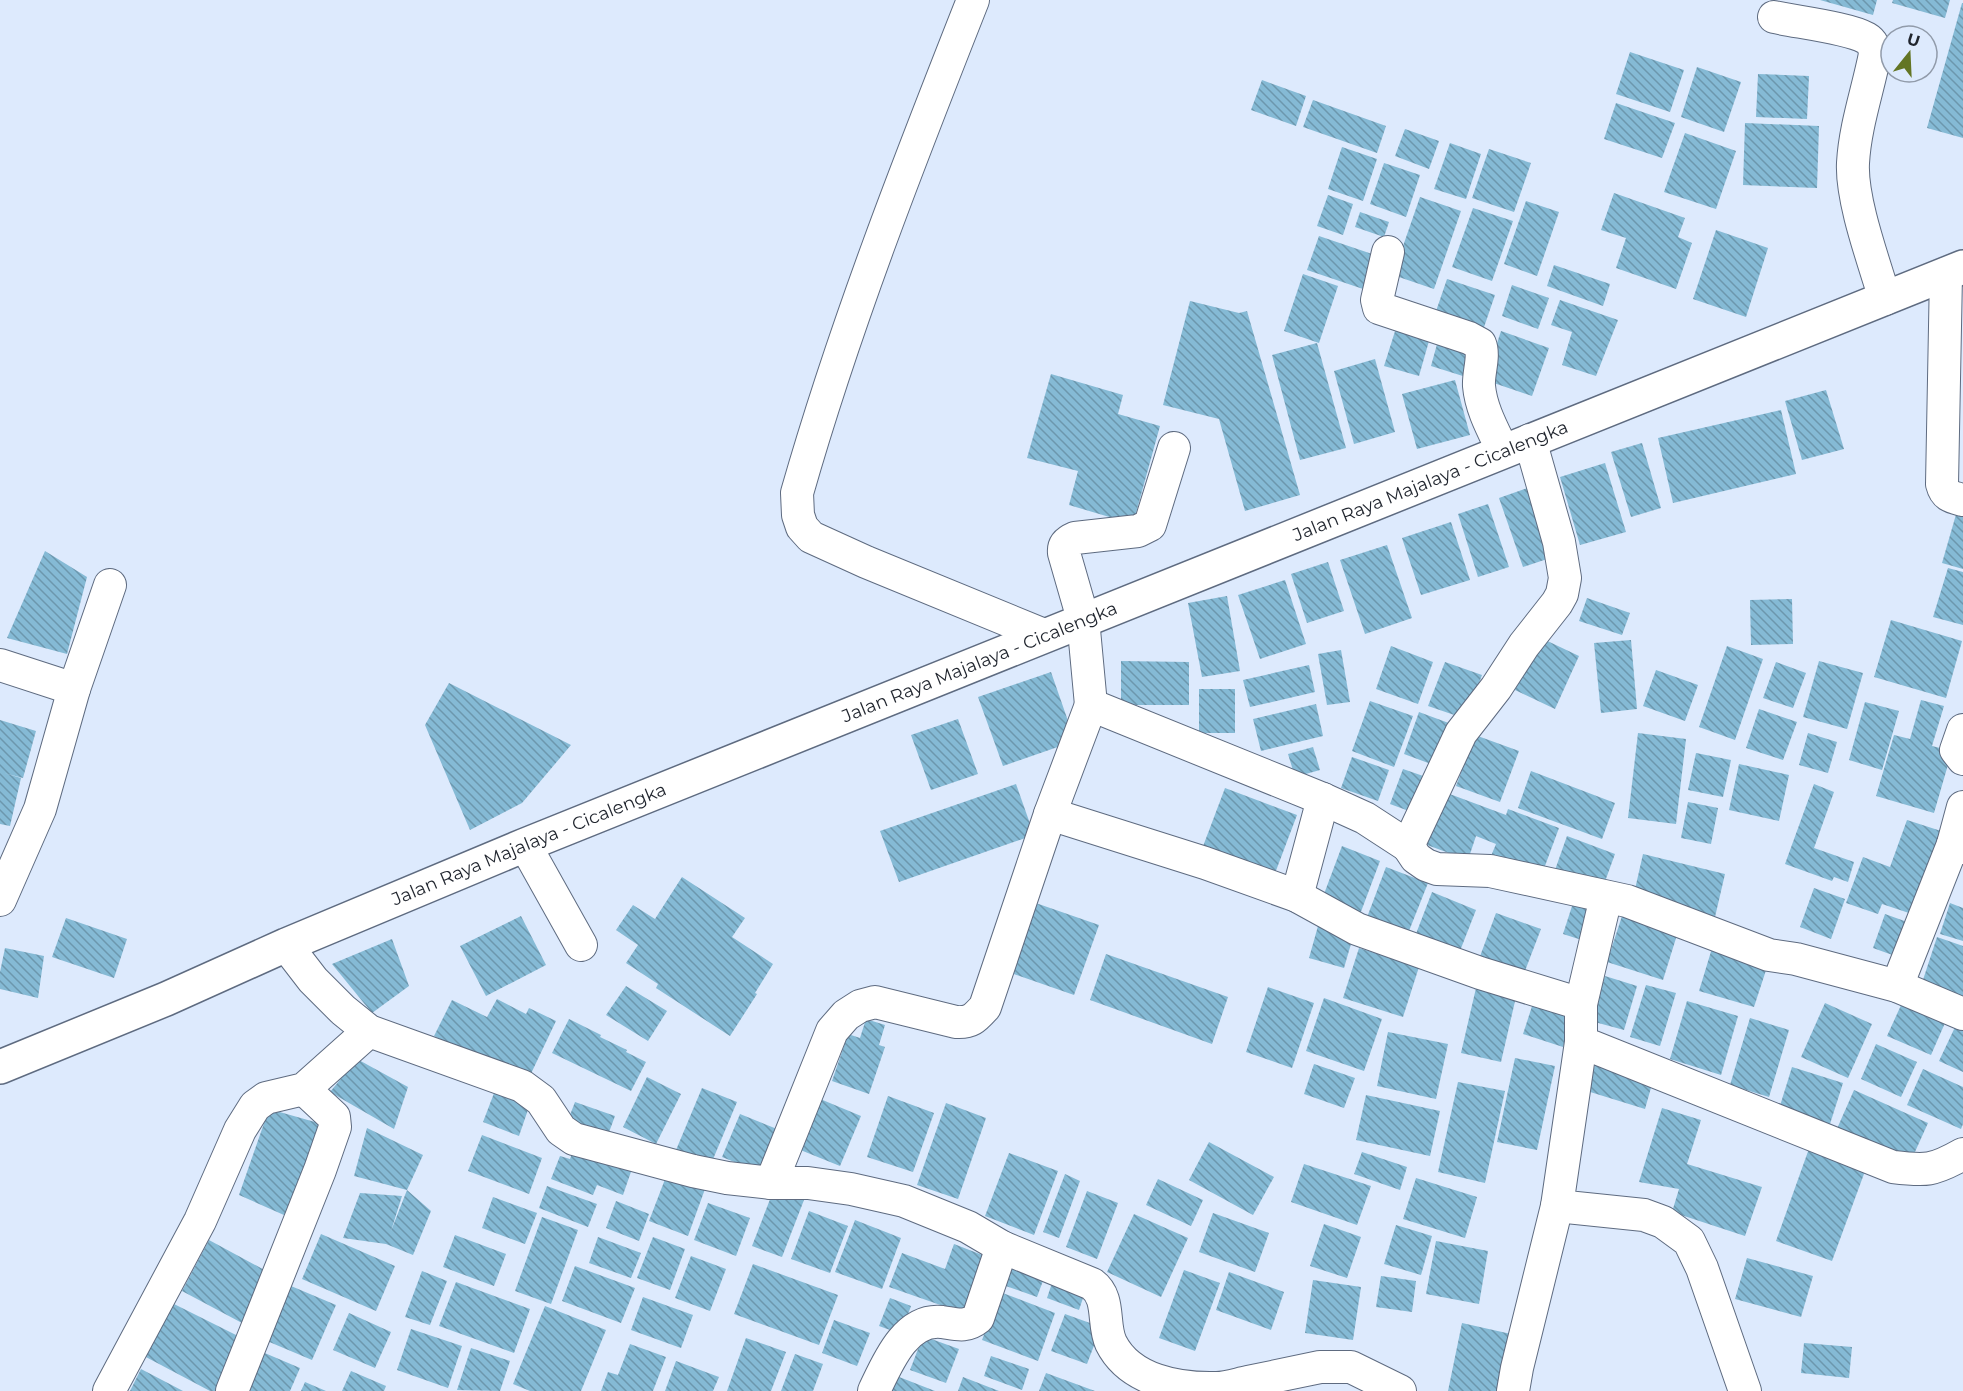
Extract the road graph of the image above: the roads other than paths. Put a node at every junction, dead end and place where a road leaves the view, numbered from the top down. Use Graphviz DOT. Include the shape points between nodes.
graph roads {
  1 [pos="973,0"];
  2 [pos="1774,17"];
  3 [pos="1388,252"];
  4 [pos="1954,270"];
  5 [pos="1886,298"];
  6 [pos="1517,446"];
  7 [pos="1174,448"];
  8 [pos="1963,500"];
  9 [pos="110,585"];
  10 [pos="1083,619"];
  11 [pos="1044,635"];
  12 [pos="0,665"];
  13 [pos="74,689"];
  14 [pos="1091,705"];
  15 [pos="1963,730"];
  16 [pos="1963,759"];
  17 [pos="1323,799"];
  18 [pos="1963,807"];
  19 [pos="1050,814"];
  20 [pos="525,845"];
  21 [pos="1408,846"];
  22 [pos="1958,846"];
  23 [pos="1298,896"];
  24 [pos="1606,897"];
  25 [pos="0,900"];
  26 [pos="286,945"];
  27 [pos="581,945"];
  28 [pos="1897,986"];
  29 [pos="1581,1004"];
  30 [pos="1963,1014"];
  31 [pos="369,1031"];
  32 [pos="1581,1042"];
  33 [pos="0,1067"];
  34 [pos="304,1089"];
  35 [pos="1963,1154"];
  36 [pos="771,1183"];
  37 [pos="1557,1206"];
  38 [pos="1002,1247"];
  39 [pos="1349,1379"];
  40 [pos="109,1391"];
  41 [pos="232,1391"];
  42 [pos="874,1391"];
  43 [pos="1400,1391"];
  44 [pos="1513,1391"];
  45 [pos="1745,1391"];
  1 -- 11 [label="street" via="855,309 797,493 798,515 811,537"];
  2 -- 5 [label="street" via="1852,33 1874,45 1853,164 1855,192"];
  3 -- 6 [label="street" via="1378,308 1480,344 1481,400"];
  4 -- 5 [label="main road, Jalan Raya Majalaya - Cicalengka"];
  4 -- 8 [label="street" via="1941,484 1950,497"];
  5 -- 6 [label="main road, Jalan Raya Majalaya - Cicalengka"];
  6 -- 10 [label="main road, Jalan Raya Majalaya - Cicalengka"];
  6 -- 21 [label="street" via="1559,542 1565,578 1562,594 1461,733"];
  7 -- 10 [label="street" via="1150,525 1138,531 1075,538 1065,545"];
  9 -- 13 [label="street"];
  10 -- 11 [label="main road, Jalan Raya Majalaya - Cicalengka"];
  10 -- 14 [label="street"];
  11 -- 20 [label="main road, Jalan Raya Majalaya - Cicalengka"];
  12 -- 13 [label="street"];
  13 -- 25 [label="street" via="39,809"];
  14 -- 17 [label="street"];
  14 -- 19 [label="street"];
  15 -- 16 [label="street" via="1956,750"];
  17 -- 21 [label="street" via="1365,818"];
  17 -- 23 [label="street"];
  18 -- 22 [label="street"];
  19 -- 23 [label="street"];
  19 -- 36 [label="street" via="985,1006 973,1021 966,1023 874,1002 846,1015 832,1031"];
  20 -- 26 [label="main road, Jalan Raya Majalaya - Cicalengka"];
  20 -- 27 [label="street"];
  21 -- 24 [label="street" via="1416,858 1437,869 1490,871"];
  22 -- 28 [label="street"];
  23 -- 29 [label="street" via="1357,929"];
  24 -- 28 [label="street" via="1627,901 1769,956 1796,959"];
  24 -- 29 [label="street"];
  26 -- 31 [label="street" via="314,980"];
  26 -- 33 [label="main road, Jalan Raya Majalaya - Cicalengka"];
  28 -- 30 [label="street"];
  29 -- 32 [label="street"];
  31 -- 34 [label="street"];
  31 -- 36 [label="street" via="522,1086 541,1100 561,1130 574,1139 693,1171"];
  32 -- 35 [label="street" via="1893,1167 1922,1171 1945,1165"];
  32 -- 37 [label="street"];
  34 -- 40 [label="street" via="266,1098 255,1106 240,1130 200,1221"];
  34 -- 41 [label="street" via="334,1118 335,1127"];
  36 -- 38 [label="street" via="808,1183 904,1201 968,1227"];
  37 -- 44 [label="street"];
  37 -- 45 [label="street" via="1644,1215 1663,1222 1689,1241"];
  38 -- 39 [label="street" via="1099,1289 1112,1344 1126,1362 1146,1377 1168,1384 1217,1388 1320,1367"];
  38 -- 42 [label="street" via="978,1318 964,1326 938,1321 915,1328 901,1341"];
  39 -- 43 [label="street"];
}
